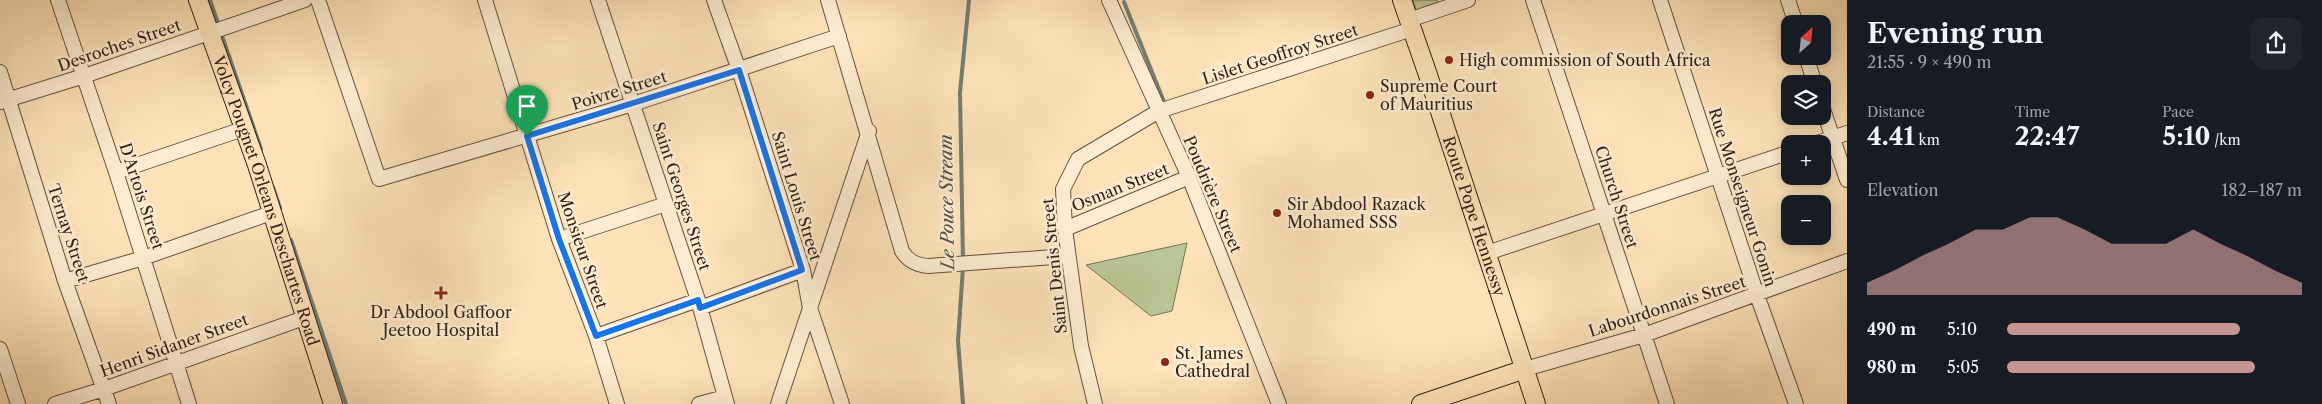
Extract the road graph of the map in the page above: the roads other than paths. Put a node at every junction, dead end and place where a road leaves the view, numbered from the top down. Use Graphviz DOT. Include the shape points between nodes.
graph roads {
  1 [pos="58,0"];
  2 [pos="198,0"];
  3 [pos="305,0"];
  4 [pos="318,0"];
  5 [pos="485,0"];
  6 [pos="598,0"];
  7 [pos="714,0"];
  8 [pos="828,0"];
  9 [pos="1110,0"];
  10 [pos="1402,0"];
  11 [pos="1468,0"];
  12 [pos="1533,0"];
  13 [pos="1660,0"];
  14 [pos="1788,0"];
  15 [pos="1793,15"];
  16 [pos="1411,24"];
  17 [pos="209,32"];
  18 [pos="839,36"];
  19 [pos="739,70"];
  20 [pos="0,72"];
  21 [pos="84,76"];
  22 [pos="4,101"];
  23 [pos="633,104"];
  24 [pos="1158,111"];
  25 [pos="1829,125"];
  26 [pos="244,129"];
  27 [pos="869,131"];
  28 [pos="1847,133"];
  29 [pos="527,136"];
  30 [pos="1833,137"];
  31 [pos="1781,155"];
  32 [pos="116,172"];
  33 [pos="1189,178"];
  34 [pos="1717,178"];
  35 [pos="1847,180"];
  36 [pos="666,204"];
  37 [pos="271,213"];
  38 [pos="1604,214"];
  39 [pos="1065,229"];
  40 [pos="559,239"];
  41 [pos="1487,253"];
  42 [pos="1068,256"];
  43 [pos="143,258"];
  44 [pos="1847,261"];
  45 [pos="802,270"];
  46 [pos="65,281"];
  47 [pos="1756,295"];
  48 [pos="699,304"];
  49 [pos="810,308"];
  50 [pos="304,318"];
  51 [pos="1644,335"];
  52 [pos="596,336"];
  53 [pos="0,349"];
  54 [pos="174,362"];
  55 [pos="1525,369"];
  56 [pos="104,389"];
  57 [pos="726,400"];
  58 [pos="18,404"];
  59 [pos="55,404"];
  60 [pos="109,404"];
  61 [pos="189,404"];
  62 [pos="333,404"];
  63 [pos="617,404"];
  64 [pos="699,404"];
  65 [pos="778,404"];
  66 [pos="842,404"];
  67 [pos="1095,404"];
  68 [pos="1280,404"];
  69 [pos="1421,404"];
  70 [pos="1536,404"];
  71 [pos="1668,404"];
  72 [pos="1796,404"];
  1 -- 21 [label="street, D'Artois Street"];
  2 -- 17 [label="main road, Volcy Pougnet Orleans Deschartes Road"];
  3 -- 17 [label="street, Desroches Street"];
  4 -- 29 [label="street, Poivre Street" via="379,179"];
  5 -- 29 [label="street, Monsieur Street"];
  6 -- 23 [label="street, Saint Georges Street"];
  7 -- 19 [label="street, Saint Louis Street"];
  8 -- 18 [label="street"];
  9 -- 24 [label="street, Poudrière Street"];
  10 -- 16 [label="main road, Route Pope Hennessy"];
  11 -- 16 [label="street, Lislet Geoffroy Street"];
  12 -- 38 [label="street, Church Street"];
  13 -- 34 [label="street, Rue Monseigneur Gonin"];
  14 -- 15 [label="street"];
  16 -- 24 [label="street, Lislet Geoffroy Street"];
  16 -- 41 [label="main road, Route Pope Hennessy"];
  17 -- 21 [label="street, Desroches Street"];
  17 -- 26 [label="main road, Volcy Pougnet Orleans Deschartes Road"];
  18 -- 19 [label="street, Poivre Street"];
  18 -- 27 [label="street"];
  19 -- 23 [label="street, Poivre Street"];
  19 -- 45 [label="street, Saint Louis Street"];
  20 -- 22 [label="street, Ternay Street"];
  21 -- 22 [label="street, Desroches Street"];
  21 -- 32 [label="street, D'Artois Street"];
  22 -- 46 [label="street, Ternay Street"];
  23 -- 29 [label="street, Poivre Street"];
  23 -- 36 [label="street, Saint Georges Street"];
  24 -- 33 [label="street, Poudrière Street"];
  24 -- 39 [label="street, Saint Denis Street" via="1078,159 1063,189"];
  25 -- 30 [label="street"];
  26 -- 32 [label="street"];
  26 -- 37 [label="main road, Volcy Pougnet Orleans Deschartes Road"];
  27 -- 42 [label="street" via="906,257 920,265 979,264"];
  27 -- 49 [label="street"];
  28 -- 30 [label="street"];
  29 -- 40 [label="street, Monsieur Street"];
  30 -- 35 [label="street"];
  31 -- 34 [label="street"];
  32 -- 43 [label="street, D'Artois Street"];
  33 -- 39 [label="street, Osman Street"];
  33 -- 68 [label="street, Poudrière Street"];
  34 -- 38 [label="street"];
  34 -- 47 [label="street, Rue Monseigneur Gonin"];
  36 -- 40 [label="street"];
  36 -- 48 [label="street, Saint Georges Street"];
  37 -- 43 [label="street"];
  37 -- 50 [label="main road, Volcy Pougnet Orleans Deschartes Road"];
  38 -- 41 [label="street"];
  38 -- 51 [label="street, Church Street"];
  39 -- 42 [label="street, Saint Denis Street"];
  40 -- 52 [label="street, Monsieur Street"];
  41 -- 55 [label="main road, Route Pope Hennessy"];
  42 -- 67 [label="street, Saint Denis Street" via="1081,346"];
  43 -- 46 [label="street"];
  43 -- 54 [label="street, D'Artois Street"];
  44 -- 47 [label="street, Labourdonnais Street"];
  45 -- 48 [label="street"];
  45 -- 49 [label="street, Saint Louis Street"];
  46 -- 56 [label="street, Ternay Street"];
  47 -- 51 [label="street, Labourdonnais Street"];
  47 -- 72 [label="street, Rue Monseigneur Gonin"];
  48 -- 52 [label="street"];
  48 -- 57 [label="street, Saint Georges Street"];
  49 -- 65 [label="street"];
  49 -- 66 [label="street, Saint Louis Street"];
  50 -- 54 [label="street, Henri Sidaner Street"];
  50 -- 62 [label="main road, Volcy Pougnet Orleans Deschartes Road"];
  51 -- 55 [label="street, Labourdonnais Street"];
  51 -- 71 [label="street, Church Street"];
  52 -- 63 [label="street, Monsieur Street"];
  53 -- 58 [label="street"];
  54 -- 56 [label="street, Henri Sidaner Street"];
  54 -- 61 [label="street, D'Artois Street"];
  55 -- 69 [label="main road"];
  55 -- 70 [label="main road, Route Pope Hennessy"];
  56 -- 59 [label="street, Henri Sidaner Street"];
  56 -- 60 [label="street, Ternay Street"];
  57 -- 64 [label="street"];
}
